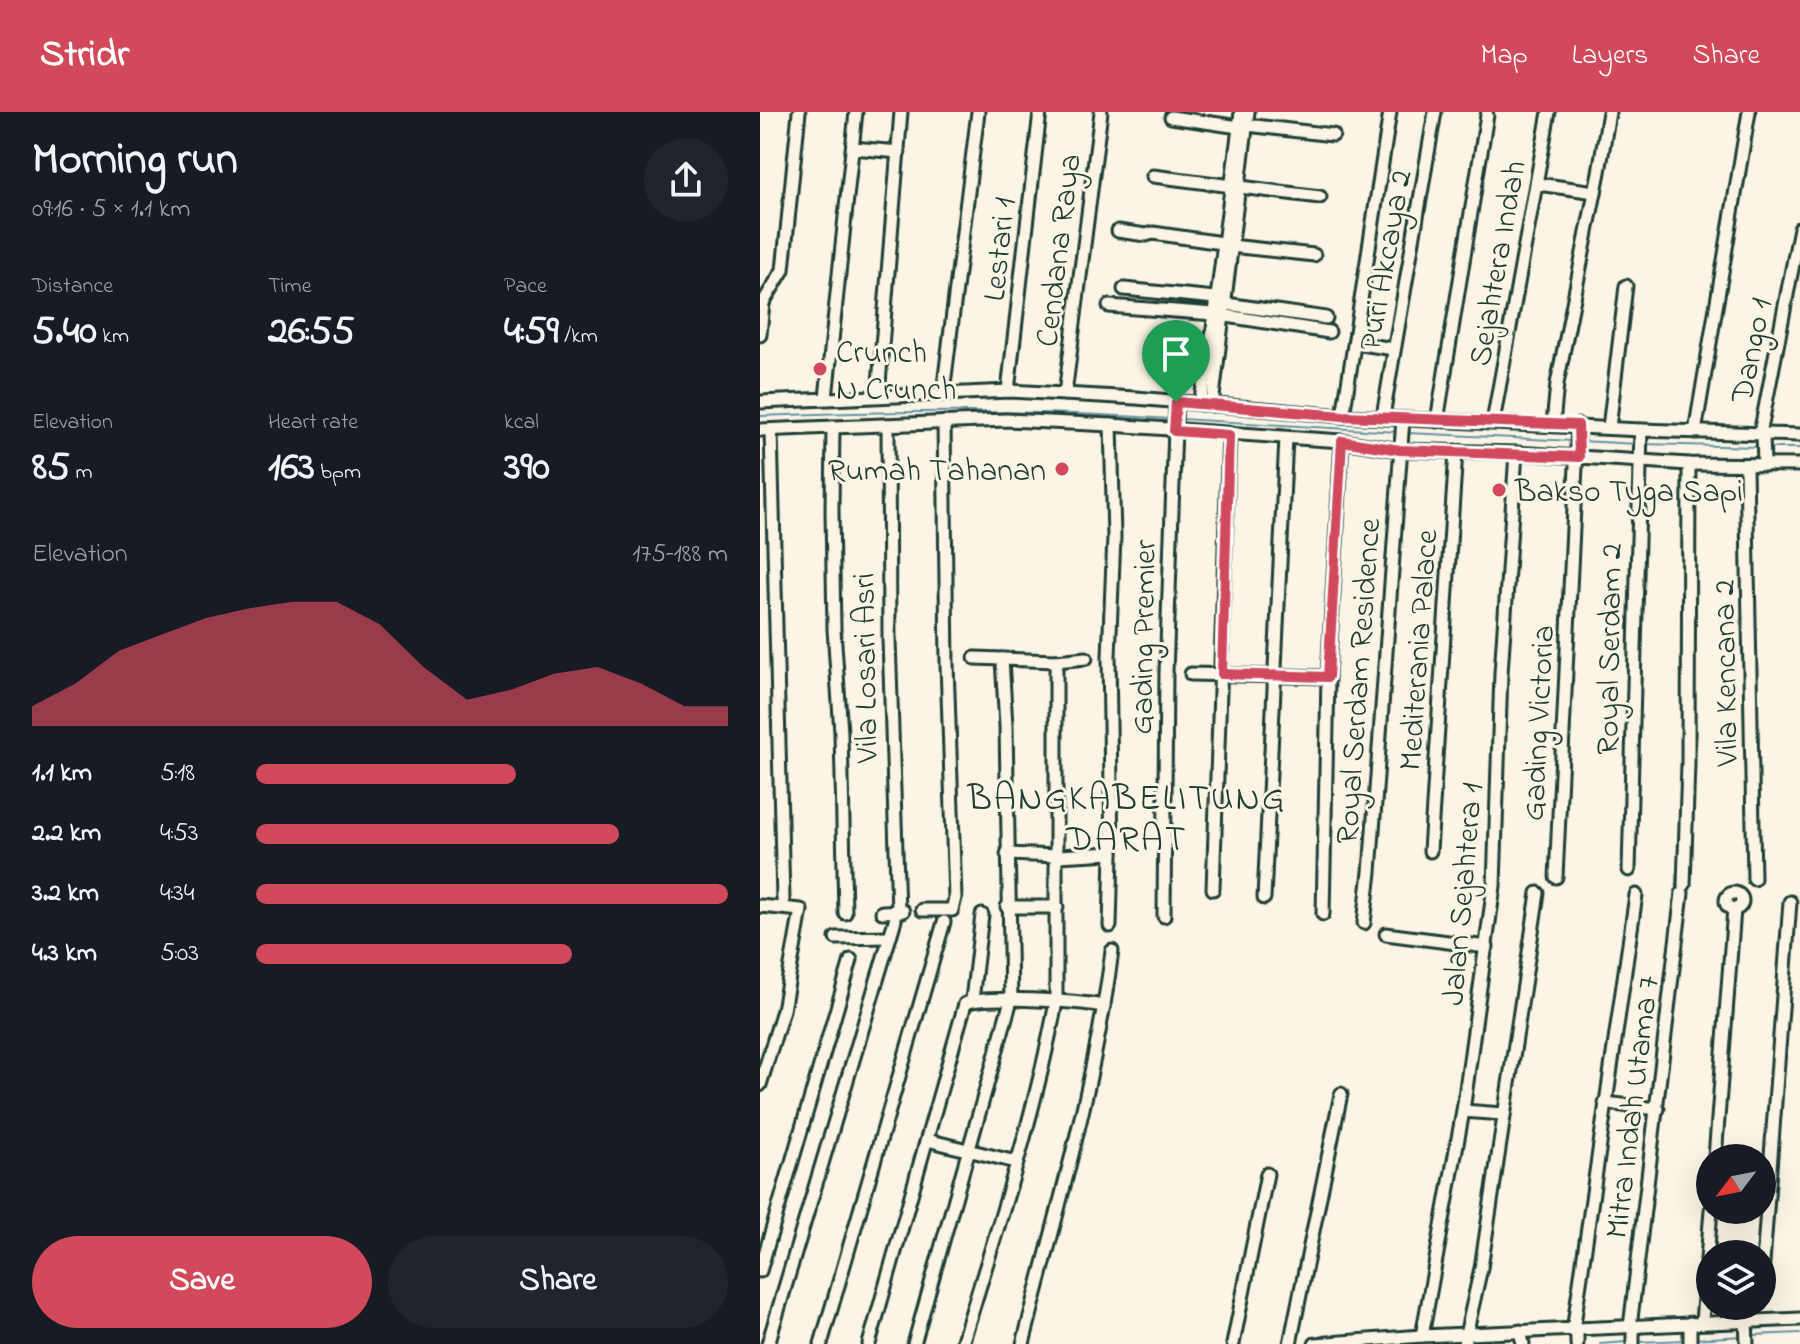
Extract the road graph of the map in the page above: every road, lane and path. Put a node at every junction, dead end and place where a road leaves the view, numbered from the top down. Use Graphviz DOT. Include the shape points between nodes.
graph roads {
  1 [pos="799,112"];
  2 [pos="856,112"];
  3 [pos="901,112"];
  4 [pos="978,112"];
  5 [pos="1040,112"];
  6 [pos="1101,112"];
  7 [pos="1241,112"];
  8 [pos="1248,112"];
  9 [pos="1390,112"];
  10 [pos="1435,112"];
  11 [pos="1549,112"];
  12 [pos="1609,112"];
  13 [pos="1749,112"];
  14 [pos="1487,115"];
  15 [pos="1171,117"];
  16 [pos="1243,126"];
  17 [pos="1333,135"];
  18 [pos="853,148"];
  19 [pos="899,152"];
  20 [pos="1153,176"];
  21 [pos="1538,184"];
  22 [pos="1235,185"];
  23 [pos="1595,192"];
  24 [pos="1320,197"];
  25 [pos="1800,228"];
  26 [pos="1118,231"];
  27 [pos="1227,244"];
  28 [pos="1314,255"];
  29 [pos="1626,286"];
  30 [pos="1124,289"];
  31 [pos="1109,306"];
  32 [pos="1218,306"];
  33 [pos="1326,318"];
  34 [pos="1329,332"];
  35 [pos="760,335"];
  36 [pos="1355,343"];
  37 [pos="1394,349"];
  38 [pos="1008,391"];
  39 [pos="943,393"];
  40 [pos="1065,394"];
  41 [pos="878,396"];
  42 [pos="826,398"];
  43 [pos="760,402"];
  44 [pos="1176,405"];
  45 [pos="1206,405"];
  46 [pos="1343,416"];
  47 [pos="1383,416"];
  48 [pos="1437,421"];
  49 [pos="944,422"];
  50 [pos="1403,422"];
  51 [pos="1493,422"];
  52 [pos="1553,424"];
  53 [pos="888,425"];
  54 [pos="1111,425"];
  55 [pos="833,427"];
  56 [pos="1578,428"];
  57 [pos="1609,428"];
  58 [pos="1174,429"];
  59 [pos="765,430"];
  60 [pos="1695,432"];
  61 [pos="1229,435"];
  62 [pos="1800,435"];
  63 [pos="1762,436"];
  64 [pos="1286,438"];
  65 [pos="1342,441"];
  66 [pos="1640,444"];
  67 [pos="1400,446"];
  68 [pos="1456,451"];
  69 [pos="1578,451"];
  70 [pos="1516,453"];
  71 [pos="1764,461"];
  72 [pos="1689,464"];
  73 [pos="1800,465"];
  74 [pos="1746,466"];
  75 [pos="975,658"];
  76 [pos="1086,658"];
  77 [pos="1002,659"];
  78 [pos="1056,661"];
  79 [pos="1191,674"];
  80 [pos="1222,674"];
  81 [pos="1276,675"];
  82 [pos="1328,677"];
  83 [pos="1430,851"];
  84 [pos="1112,853"];
  85 [pos="1007,854"];
  86 [pos="1058,856"];
  87 [pos="1629,870"];
  88 [pos="1556,877"];
  89 [pos="1754,879"];
  90 [pos="1213,889"];
  91 [pos="1538,893"];
  92 [pos="1636,895"];
  93 [pos="1264,898"];
  94 [pos="783,900"];
  95 [pos="1790,902"];
  96 [pos="760,906"];
  97 [pos="1007,907"];
  98 [pos="1057,907"];
  99 [pos="1734,909"];
  100 [pos="922,910"];
  101 [pos="882,912"];
  102 [pos="845,913"];
  103 [pos="899,914"];
  104 [pos="1323,914"];
  105 [pos="982,915"];
  106 [pos="1164,916"];
  107 [pos="944,922"];
  108 [pos="1364,923"];
  109 [pos="1110,926"];
  110 [pos="1386,934"];
  111 [pos="890,937"];
  112 [pos="836,938"];
  113 [pos="1487,947"];
  114 [pos="1112,951"];
  115 [pos="851,960"];
  116 [pos="972,1000"];
  117 [pos="1011,1000"];
  118 [pos="1056,1002"];
  119 [pos="1104,1006"];
  120 [pos="760,1085"];
  121 [pos="1341,1094"];
  122 [pos="1605,1103"];
  123 [pos="1658,1109"];
  124 [pos="1463,1111"];
  125 [pos="1503,1114"];
  126 [pos="927,1140"];
  127 [pos="1716,1144"];
  128 [pos="969,1151"];
  129 [pos="1016,1162"];
  130 [pos="1267,1174"];
  131 [pos="1709,1224"];
  132 [pos="1765,1240"];
  133 [pos="760,1271"];
  134 [pos="1776,1319"];
  135 [pos="1800,1319"];
  136 [pos="1748,1320"];
  137 [pos="1753,1320"];
  138 [pos="1692,1332"];
  139 [pos="1632,1334"];
  140 [pos="1422,1336"];
  141 [pos="1576,1336"];
  142 [pos="1464,1339"];
  143 [pos="1522,1340"];
  144 [pos="768,1344"];
  145 [pos="821,1344"];
  146 [pos="869,1344"];
  147 [pos="914,1344"];
  148 [pos="962,1344"];
  149 [pos="1023,1344"];
  150 [pos="1233,1344"];
  151 [pos="1290,1344"];
  152 [pos="1315,1344"];
  153 [pos="1747,1344"];
  1 -- 35 [label="street" via="783,270 763,303"];
  2 -- 18 [label="street"];
  3 -- 19 [label="street"];
  4 -- 39 [label="street"];
  5 -- 38 [label="street, Lestari 1"];
  6 -- 40 [label="street, Cendana Raya"];
  7 -- 16 [label="street"];
  8 -- 16 [label="street"];
  9 -- 36 [label="street, Puri Akcaya 2"];
  10 -- 37 [label="street, Puri Akcaya 2"];
  11 -- 21 [label="street, Sejahtera Indah"];
  12 -- 23 [label="street"];
  13 -- 60 [label="street"];
  14 -- 48 [label="street"];
  15 -- 16 [label="street"];
  16 -- 17 [label="street"];
  16 -- 22 [label="street"];
  18 -- 19 [label="street"];
  18 -- 42 [label="street"];
  19 -- 41 [label="street"];
  20 -- 22 [label="street"];
  21 -- 23 [label="street"];
  21 -- 51 [label="street, Sejahtera Indah"];
  22 -- 24 [label="street"];
  22 -- 27 [label="street"];
  23 -- 52 [label="street"];
  25 -- 63 [label="street, Dango 1"];
  26 -- 27 [label="street"];
  27 -- 28 [label="street"];
  27 -- 32 [label="street"];
  29 -- 57 [label="street"];
  30 -- 32 [label="street"];
  31 -- 32 [label="street"];
  32 -- 33 [label="street"];
  32 -- 34 [label="street"];
  32 -- 45 [label="street"];
  36 -- 37 [label="street"];
  36 -- 46 [label="street, Puri Akcaya 2"];
  37 -- 47 [label="street, Puri Akcaya 2"];
  38 -- 39 [label="street"];
  38 -- 40 [label="street"];
  39 -- 41 [label="street"];
  40 -- 44 [label="street"];
  41 -- 42 [label="street"];
  42 -- 43 [label="street"];
  44 -- 45 [label="street"];
  44 -- 58 [label="street, Gading Premier"];
  45 -- 46 [label="street"];
  46 -- 47 [label="street"];
  47 -- 50 [label="street"];
  48 -- 50 [label="street"];
  48 -- 51 [label="street"];
  49 -- 53 [label="street"];
  49 -- 54 [label="street"];
  49 -- 100 [label="street" via="955,898 952,910"];
  50 -- 67 [label="street, Royal Serdam Residence"];
  51 -- 52 [label="street"];
  52 -- 56 [label="street"];
  53 -- 55 [label="street"];
  53 -- 103 [label="street, Vila Losari Asri" via="888,624"];
  54 -- 58 [label="street"];
  54 -- 84 [label="street"];
  55 -- 59 [label="street"];
  55 -- 102 [label="street"];
  56 -- 57 [label="street"];
  56 -- 69 [label="street"];
  57 -- 66 [label="street"];
  58 -- 61 [label="street"];
  58 -- 106 [label="street, Gading Premier"];
  59 -- 94 [label="street"];
  60 -- 63 [label="street"];
  60 -- 66 [label="street"];
  61 -- 64 [label="street"];
  61 -- 80 [label="street"];
  62 -- 63 [label="street"];
  63 -- 71 [label="street, Dango 1"];
  64 -- 65 [label="street"];
  64 -- 81 [label="street"];
  65 -- 67 [label="street"];
  65 -- 82 [label="street"];
  66 -- 69 [label="street"];
  66 -- 72 [label="street"];
  66 -- 87 [label="street, Royal Serdam 2"];
  67 -- 68 [label="street"];
  67 -- 108 [label="street, Royal Serdam Residence"];
  68 -- 70 [label="street"];
  68 -- 83 [label="street, Mediterania Palace"];
  69 -- 70 [label="street"];
  69 -- 88 [label="street, Gading Victoria"];
  70 -- 113 [label="street, Jalan Sejahtera 1"];
  71 -- 73 [label="street"];
  71 -- 74 [label="street"];
  72 -- 74 [label="street"];
  72 -- 123 [label="street, Mitra Indah Utama 7" via="1683,889"];
  74 -- 89 [label="street, Vila Kencana 2"];
  75 -- 77 [label="street"];
  76 -- 78 [label="street"];
  77 -- 78 [label="street"];
  77 -- 85 [label="street"];
  78 -- 86 [label="street"];
  79 -- 80 [label="street"];
  80 -- 81 [label="street"];
  80 -- 90 [label="street"];
  81 -- 82 [label="street"];
  81 -- 93 [label="street"];
  82 -- 104 [label="street"];
  84 -- 86 [label="street"];
  84 -- 109 [label="street"];
  85 -- 86 [label="street"];
  85 -- 97 [label="street"];
  86 -- 98 [label="street"];
  91 -- 125 [label="street"];
  92 -- 122 [label="street"];
  95 -- 132 [label="street"];
  96 -- 120 [label="street" via="801,910 783,1010"];
  97 -- 98 [label="street"];
  97 -- 117 [label="street"];
  98 -- 118 [label="street"];
  99 -- 127 [label="street"];
  101 -- 103 [label="street"];
  103 -- 111 [label="street, Vila Losari Asri"];
  105 -- 116 [label="street"];
  107 -- 145 [label="street"];
  110 -- 113 [label="street"];
  111 -- 112 [label="street"];
  111 -- 144 [label="street, Vila Losari Asri"];
  113 -- 124 [label="street, Jalan Sejahtera 1"];
  114 -- 119 [label="street"];
  115 -- 133 [label="street"];
  116 -- 117 [label="street"];
  116 -- 126 [label="street" via="961,1011"];
  117 -- 118 [label="street"];
  117 -- 128 [label="street"];
  118 -- 119 [label="street"];
  118 -- 129 [label="street"];
  119 -- 149 [label="street"];
  121 -- 151 [label="street"];
  122 -- 123 [label="street"];
  122 -- 141 [label="street"];
  123 -- 139 [label="street, Mitra Indah Utama 7"];
  124 -- 125 [label="street"];
  124 -- 140 [label="street, Jalan Sejahtera 1"];
  125 -- 142 [label="street" via="1481,1268"];
  126 -- 128 [label="street"];
  126 -- 146 [label="street"];
  128 -- 129 [label="street"];
  128 -- 147 [label="street"];
  129 -- 148 [label="street"];
  130 -- 150 [label="street"];
  131 -- 138 [label="street"];
  134 -- 135 [label="street"];
  136 -- 138 [label="street"];
  137 -- 153 [label="street"];
  138 -- 139 [label="street"];
  139 -- 141 [label="street"];
  140 -- 142 [label="street"];
  140 -- 152 [label="street"];
  141 -- 143 [label="street"];
  142 -- 143 [label="street"];
}
